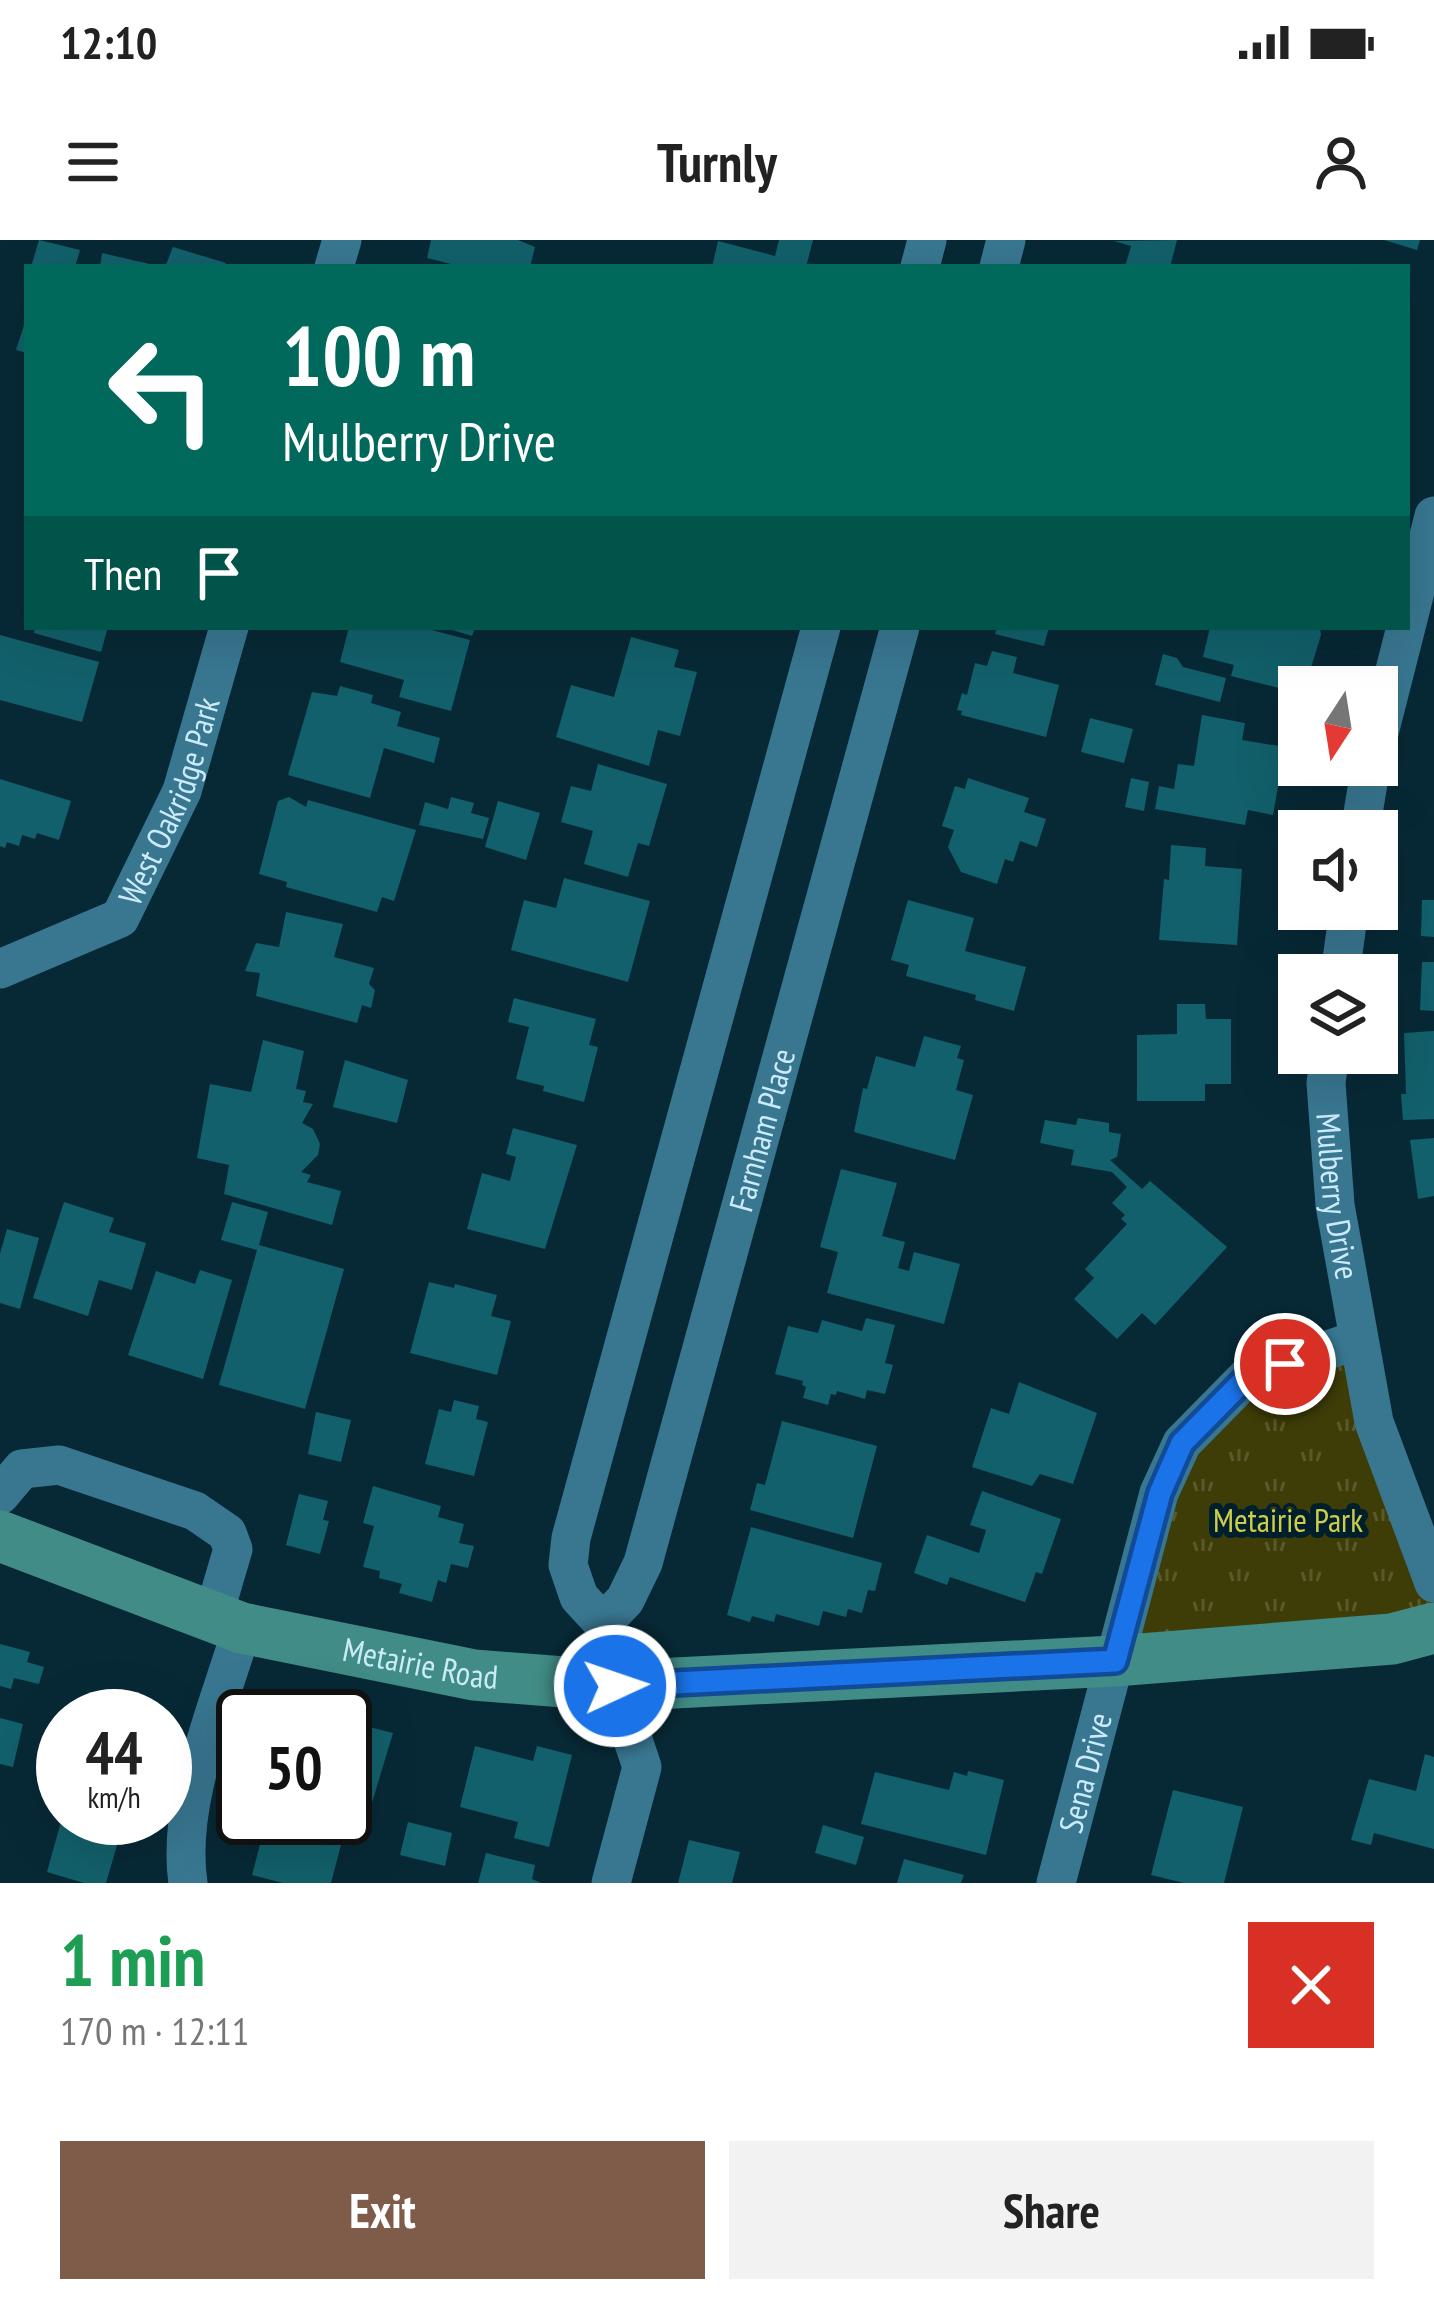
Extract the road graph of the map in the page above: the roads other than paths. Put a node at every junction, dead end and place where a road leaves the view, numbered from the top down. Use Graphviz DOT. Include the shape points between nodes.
graph roads {
  1 [pos="1434,517"];
  2 [pos="1410,610"];
  3 [pos="229,630"];
  4 [pos="820,630"];
  5 [pos="899,630"];
  6 [pos="1405,630"];
  7 [pos="1396,666"];
  8 [pos="0,969"];
  9 [pos="1327,1074"];
  10 [pos="1358,1340"];
  11 [pos="0,1495"];
  12 [pos="0,1536"];
  13 [pos="1434,1583"];
  14 [pos="228,1623"];
  15 [pos="603,1623"];
  16 [pos="1434,1628"];
  17 [pos="1115,1661"];
  18 [pos="615,1686"];
  19 [pos="188,1883"];
  20 [pos="610,1883"];
  21 [pos="1056,1883"];
  1 -- 2 [label="street"];
  3 -- 8 [label="street, West Oakridge Park" via="182,791 120,918"];
  4 -- 15 [label="street" via="571,1538 568,1565 579,1597"];
  5 -- 15 [label="street, Farnham Place" via="643,1564"];
  6 -- 7 [label="street"];
  9 -- 10 [label="street, Mulberry Drive" via="1336,1204"];
  10 -- 13 [label="street, Mulberry Drive" via="1374,1423"];
  10 -- 17 [label="street" via="1248,1376 1182,1443 1160,1493"];
  11 -- 14 [label="street" via="22,1469 59,1465 195,1511 227,1533 232,1549"];
  12 -- 14 [label="main road, Metairie Road"];
  14 -- 18 [label="main road, Metairie Road" via="474,1675"];
  14 -- 19 [label="street" via="188,1812"];
  15 -- 18 [label="street"];
  16 -- 17 [label="main road, Metairie Road" via="1391,1639"];
  17 -- 18 [label="main road, Metairie Road"];
  17 -- 21 [label="street, Sena Drive"];
  18 -- 20 [label="street" via="642,1767"];
}
